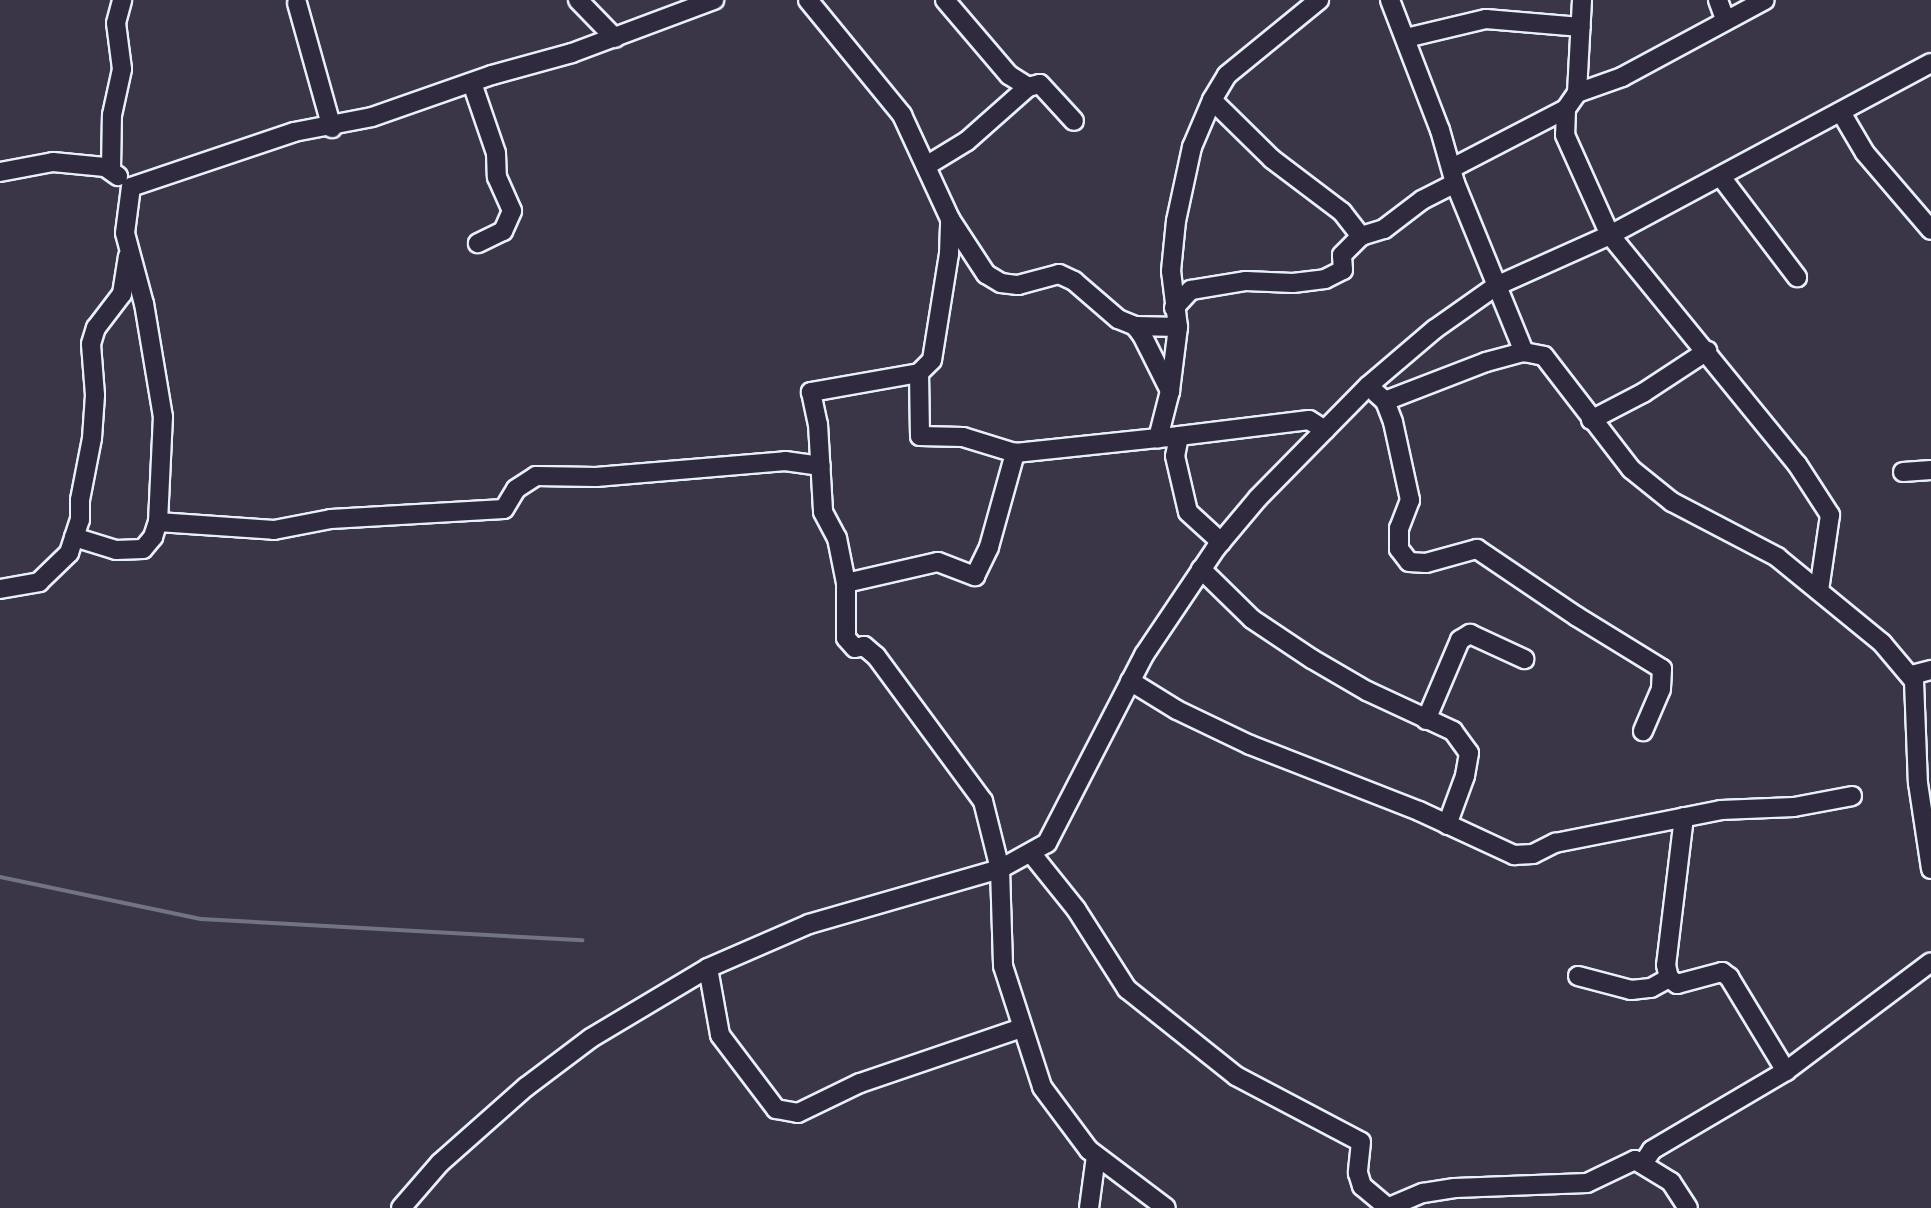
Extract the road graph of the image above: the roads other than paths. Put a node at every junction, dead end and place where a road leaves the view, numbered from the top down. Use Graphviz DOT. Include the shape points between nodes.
graph roads {
  1 [pos="122,0"];
  2 [pos="578,0"];
  3 [pos="714,0"];
  4 [pos="808,0"];
  5 [pos="945,0"];
  6 [pos="1319,0"];
  7 [pos="1390,0"];
  8 [pos="1582,0"];
  9 [pos="1718,0"];
  10 [pos="1765,0"];
  11 [pos="297,3"];
  12 [pos="1725,19"];
  13 [pos="1581,27"];
  14 [pos="615,38"];
  15 [pos="1406,38"];
  16 [pos="1931,63"];
  17 [pos="472,83"];
  18 [pos="1028,87"];
  19 [pos="1577,93"];
  20 [pos="1212,100"];
  21 [pos="1566,109"];
  22 [pos="1842,114"];
  23 [pos="1074,121"];
  24 [pos="332,128"];
  25 [pos="926,166"];
  26 [pos="111,170"];
  27 [pos="0,172"];
  28 [pos="1453,176"];
  29 [pos="1721,177"];
  30 [pos="131,187"];
  31 [pos="950,219"];
  32 [pos="1931,230"];
  33 [pos="1610,235"];
  34 [pos="1361,236"];
  35 [pos="478,243"];
  36 [pos="129,248"];
  37 [pos="1797,277"];
  38 [pos="1496,286"];
  39 [pos="1174,308"];
  40 [pos="1135,326"];
  41 [pos="1178,327"];
  42 [pos="1707,351"];
  43 [pos="1524,352"];
  44 [pos="919,373"];
  45 [pos="1368,386"];
  46 [pos="1170,391"];
  47 [pos="1384,401"];
  48 [pos="1591,420"];
  49 [pos="1325,430"];
  50 [pos="1179,436"];
  51 [pos="1158,438"];
  52 [pos="1015,453"];
  53 [pos="821,466"];
  54 [pos="1931,470"];
  55 [pos="1903,472"];
  56 [pos="158,522"];
  57 [pos="74,537"];
  58 [pos="1221,542"];
  59 [pos="1202,569"];
  60 [pos="846,583"];
  61 [pos="0,589"];
  62 [pos="1819,590"];
  63 [pos="1524,659"];
  64 [pos="1931,670"];
  65 [pos="1912,675"];
  66 [pos="1130,681"];
  67 [pos="1924,706"];
  68 [pos="1426,720"];
  69 [pos="1643,731"];
  70 [pos="1852,796"];
  71 [pos="1684,817"];
  72 [pos="1446,825"];
  73 [pos="1031,853"];
  74 [pos="1000,869"];
  75 [pos="1931,869"];
  76 [pos="1931,962"];
  77 [pos="708,968"];
  78 [pos="1578,976"];
  79 [pos="1669,978"];
  80 [pos="1022,1028"];
  81 [pos="1786,1071"];
  82 [pos="1096,1156"];
  83 [pos="1644,1162"];
  84 [pos="401,1208"];
  85 [pos="1089,1208"];
  86 [pos="1166,1208"];
  87 [pos="1387,1208"];
  88 [pos="1688,1208"];
  1 -- 26 [label="street" via="116,22 122,69 112,115"];
  2 -- 14 [label="street"];
  3 -- 14 [label="street"];
  4 -- 25 [label="street" via="902,115"];
  5 -- 18 [label="street" via="1009,75"];
  6 -- 20 [label="street" via="1227,75"];
  7 -- 15 [label="street"];
  8 -- 13 [label="street"];
  9 -- 12 [label="street"];
  10 -- 12 [label="street"];
  11 -- 24 [label="street"];
  12 -- 19 [label="street" via="1622,76"];
  13 -- 15 [label="street" via="1486,19"];
  13 -- 19 [label="street"];
  14 -- 17 [label="street"];
  15 -- 28 [label="street"];
  16 -- 22 [label="street"];
  17 -- 24 [label="street"];
  17 -- 35 [label="street" via="496,153 497,177 512,211 503,231"];
  18 -- 23 [label="street" via="1040,84"];
  18 -- 25 [label="street" via="967,141"];
  19 -- 21 [label="street"];
  20 -- 34 [label="street" via="1272,159 1342,212"];
  20 -- 39 [label="street" via="1192,147 1176,221 1171,271"];
  21 -- 28 [label="street"];
  21 -- 33 [label="street" via="1565,135"];
  22 -- 29 [label="street"];
  22 -- 32 [label="street" via="1865,153"];
  24 -- 30 [label="street" via="294,132"];
  25 -- 31 [label="street"];
  26 -- 27 [label="street" via="53,162"];
  26 -- 30 [label="street"];
  28 -- 34 [label="street" via="1384,229"];
  28 -- 38 [label="street"];
  29 -- 33 [label="street"];
  29 -- 37 [label="street"];
  30 -- 36 [label="street" via="126,205"];
  31 -- 40 [label="street" via="986,274 1001,283 1018,285 1059,274 1074,281 1118,319"];
  31 -- 44 [label="street" via="949,254 932,360"];
  33 -- 38 [label="street"];
  33 -- 42 [label="street"];
  34 -- 39 [label="street" via="1342,255 1343,270 1325,279 1293,283 1246,280 1191,290"];
  36 -- 56 [label="street" via="144,304 163,417"];
  36 -- 57 [label="street" via="122,294 96,328 92,344 94,422"];
  38 -- 43 [label="street"];
  38 -- 45 [label="street" via="1435,329"];
  39 -- 41 [label="street"];
  40 -- 41 [label="street"];
  40 -- 46 [label="street"];
  41 -- 46 [label="street"];
  42 -- 48 [label="street" via="1644,393"];
  42 -- 62 [label="street" via="1797,464 1830,515"];
  43 -- 47 [label="street" via="1486,362"];
  43 -- 48 [label="street" via="1544,356"];
  44 -- 52 [label="street" via="920,436 963,437"];
  44 -- 53 [label="street" via="811,392"];
  45 -- 47 [label="street"];
  45 -- 49 [label="street"];
  46 -- 51 [label="street"];
  47 -- 69 [label="street" via="1410,500 1399,528 1399,549 1409,562 1426,563 1478,549 1662,669 1661,689"];
  48 -- 62 [label="street" via="1631,469 1672,502 1722,532 1777,557"];
  49 -- 50 [label="street" via="1309,420"];
  49 -- 58 [label="street"];
  50 -- 51 [label="street"];
  50 -- 58 [label="street" via="1175,456 1188,512"];
  51 -- 52 [label="street"];
  52 -- 60 [label="street" via="989,547 975,576 938,562"];
  53 -- 56 [label="street" via="785,461 596,477 536,476 516,489 504,509 331,519 274,530"];
  53 -- 60 [label="street" via="823,512 837,538"];
  54 -- 55 [label="street"];
  56 -- 57 [label="street" via="143,549 116,549"];
  57 -- 61 [label="street" via="69,553 39,582"];
  58 -- 59 [label="street"];
  59 -- 66 [label="street"];
  59 -- 68 [label="street" via="1252,619 1340,676"];
  60 -- 74 [label="street" via="846,638 855,648 864,646 876,656 983,801"];
  62 -- 65 [label="street" via="1882,643"];
  63 -- 68 [label="street" via="1470,634 1460,640"];
  64 -- 65 [label="street"];
  65 -- 67 [label="street"];
  66 -- 72 [label="street" via="1177,710 1250,745"];
  66 -- 73 [label="street" via="1065,814 1047,843"];
  67 -- 75 [label="street" via="1918,783"];
  68 -- 72 [label="street" via="1453,731 1468,753 1465,776"];
  70 -- 71 [label="street" via="1794,807 1721,810"];
  71 -- 72 [label="street" via="1556,843 1533,854 1514,855"];
  71 -- 79 [label="street" via="1666,965"];
  73 -- 74 [label="street"];
  73 -- 87 [label="street" via="1076,909 1127,989 1236,1076 1361,1142 1358,1173 1362,1186"];
  74 -- 77 [label="street" via="810,924"];
  74 -- 80 [label="street" via="1003,966"];
  76 -- 81 [label="street"];
  77 -- 80 [label="street" via="720,1035 776,1109 798,1113 860,1083"];
  77 -- 84 [label="street" via="591,1038 525,1088 440,1163"];
  78 -- 79 [label="street" via="1631,990 1651,988"];
  79 -- 81 [label="street" via="1677,984 1722,972"];
  80 -- 82 [label="street" via="1042,1087"];
  81 -- 83 [label="street" via="1652,1150"];
  82 -- 85 [label="street"];
  82 -- 86 [label="street" via="1112,1164"];
  83 -- 87 [label="street" via="1635,1160 1587,1183 1455,1188 1423,1193"];
  83 -- 88 [label="street" via="1671,1182"];
}
